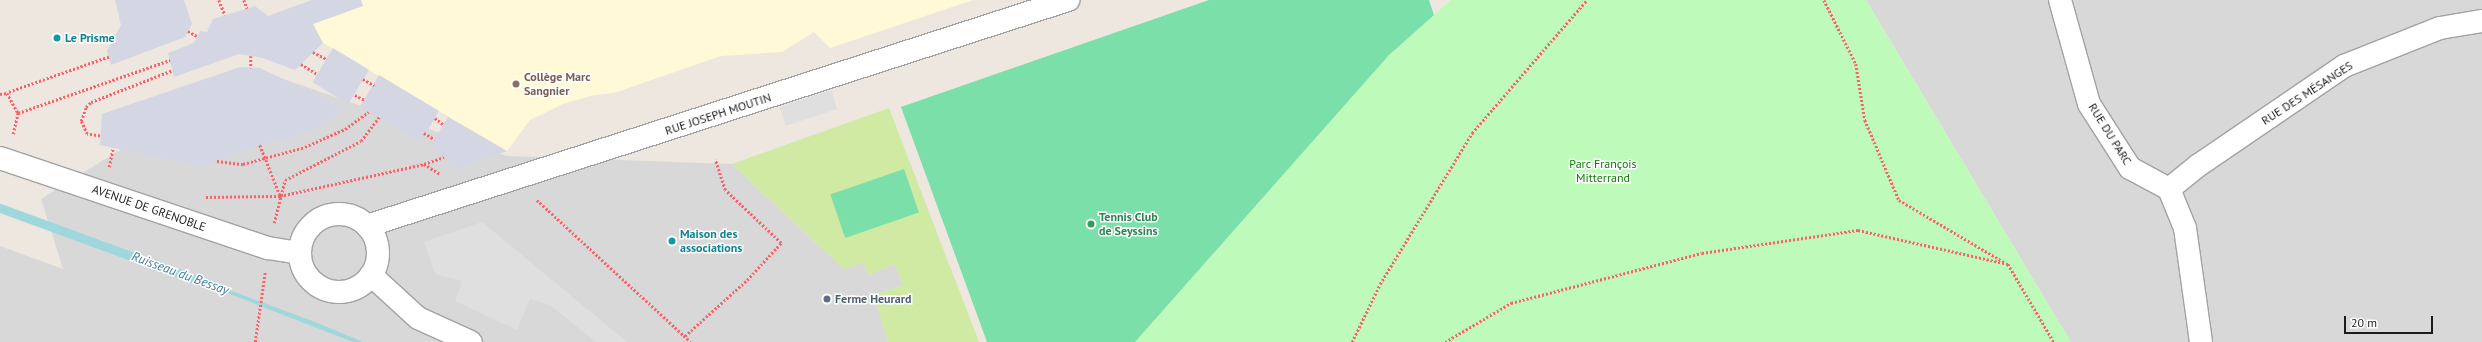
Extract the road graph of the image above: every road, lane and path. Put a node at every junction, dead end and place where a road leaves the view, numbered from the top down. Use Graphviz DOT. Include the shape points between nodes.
graph roads {
  1 [pos="220,0"];
  2 [pos="244,0"];
  3 [pos="1068,0"];
  4 [pos="1587,0"];
  5 [pos="1824,0"];
  6 [pos="2060,0"];
  7 [pos="248,8"];
  8 [pos="225,15"];
  9 [pos="2482,21"];
  10 [pos="188,31"];
  11 [pos="197,36"];
  12 [pos="313,52"];
  13 [pos="251,56"];
  14 [pos="109,57"];
  15 [pos="326,59"];
  16 [pos="170,60"];
  17 [pos="301,64"];
  18 [pos="251,68"];
  19 [pos="173,70"];
  20 [pos="317,74"];
  21 [pos="363,79"];
  22 [pos="374,85"];
  23 [pos="7,93"];
  24 [pos="0,94"];
  25 [pos="355,95"];
  26 [pos="365,100"];
  27 [pos="368,112"];
  28 [pos="18,113"];
  29 [pos="379,117"];
  30 [pos="435,118"];
  31 [pos="443,124"];
  32 [pos="424,133"];
  33 [pos="100,136"];
  34 [pos="434,139"];
  35 [pos="260,145"];
  36 [pos="113,148"];
  37 [pos="5,150"];
  38 [pos="444,157"];
  39 [pos="266,160"];
  40 [pos="715,160"];
  41 [pos="217,161"];
  42 [pos="424,164"];
  43 [pos="108,171"];
  44 [pos="513,180"];
  45 [pos="2169,189"];
  46 [pos="472,193"];
  47 [pos="280,196"];
  48 [pos="204,197"];
  49 [pos="367,226"];
  50 [pos="268,248"];
  51 [pos="300,253"];
  52 [pos="2008,264"];
  53 [pos="371,275"];
  54 [pos="685,336"];
  55 [pos="255,342"];
  56 [pos="471,342"];
  57 [pos="691,342"];
  58 [pos="1352,342"];
  59 [pos="1445,342"];
  60 [pos="2054,342"];
  61 [pos="2201,342"];
  1 -- 8 [label="path"];
  2 -- 7 [label="path"];
  3 -- 44 [label="street, RUE JOSEPH MOUTIN"];
  4 -- 58 [label="path" via="1472,132 1380,284"];
  5 -- 52 [label="path" via="1856,64 1865,120 1899,200"];
  6 -- 45 [label="street, RUE DU PARC" via="2089,104 2130,168"];
  9 -- 45 [label="street, RUE DES MÉSANGES" via="2440,28 2344,66 2199,165"];
  10 -- 11 [label="path"];
  12 -- 15 [label="path"];
  13 -- 18 [label="path"];
  14 -- 23 [label="path"];
  16 -- 28 [label="path"];
  17 -- 20 [label="path"];
  19 -- 33 [label="path" via="91,102 86,107 81,121 87,134"];
  21 -- 22 [label="path"];
  23 -- 24 [label="path"];
  23 -- 28 [label="path"];
  25 -- 26 [label="path"];
  27 -- 39 [label="path" via="345,129 305,147"];
  28 -- 37 [label="path"];
  29 -- 47 [label="path" via="361,141 285,180"];
  30 -- 31 [label="path"];
  32 -- 34 [label="path"];
  35 -- 39 [label="path"];
  36 -- 43 [label="path"];
  37 -- 50 [label="street, AVENUE DE GRENOBLE"];
  38 -- 42 [label="path"];
  39 -- 41 [label="path" via="243,164"];
  39 -- 47 [label="path"];
  40 -- 54 [label="path" via="725,190 781,243 747,280"];
  42 -- 46 [label="path"];
  42 -- 47 [label="path"];
  44 -- 46 [label="street, RUE JOSEPH MOUTIN"];
  44 -- 54 [label="path"];
  45 -- 61 [label="street" via="2185,228"];
  46 -- 49 [label="street, RUE JOSEPH MOUTIN"];
  47 -- 48 [label="path"];
  47 -- 50 [label="path"];
  49 -- 51 [label="street" via="356,218 344,214 331,215 308,228 302,240"];
  49 -- 53 [label="street" via="378,250 377,263"];
  50 -- 51 [label="street, AVENUE DE GRENOBLE"];
  50 -- 55 [label="path"];
  51 -- 53 [label="street" via="301,265 307,277 327,291 352,290 363,284"];
  52 -- 59 [label="path" via="1858,230 1702,254 1511,303"];
  52 -- 60 [label="path"];
  53 -- 56 [label="street" via="418,318"];
  54 -- 57 [label="path"];
}
